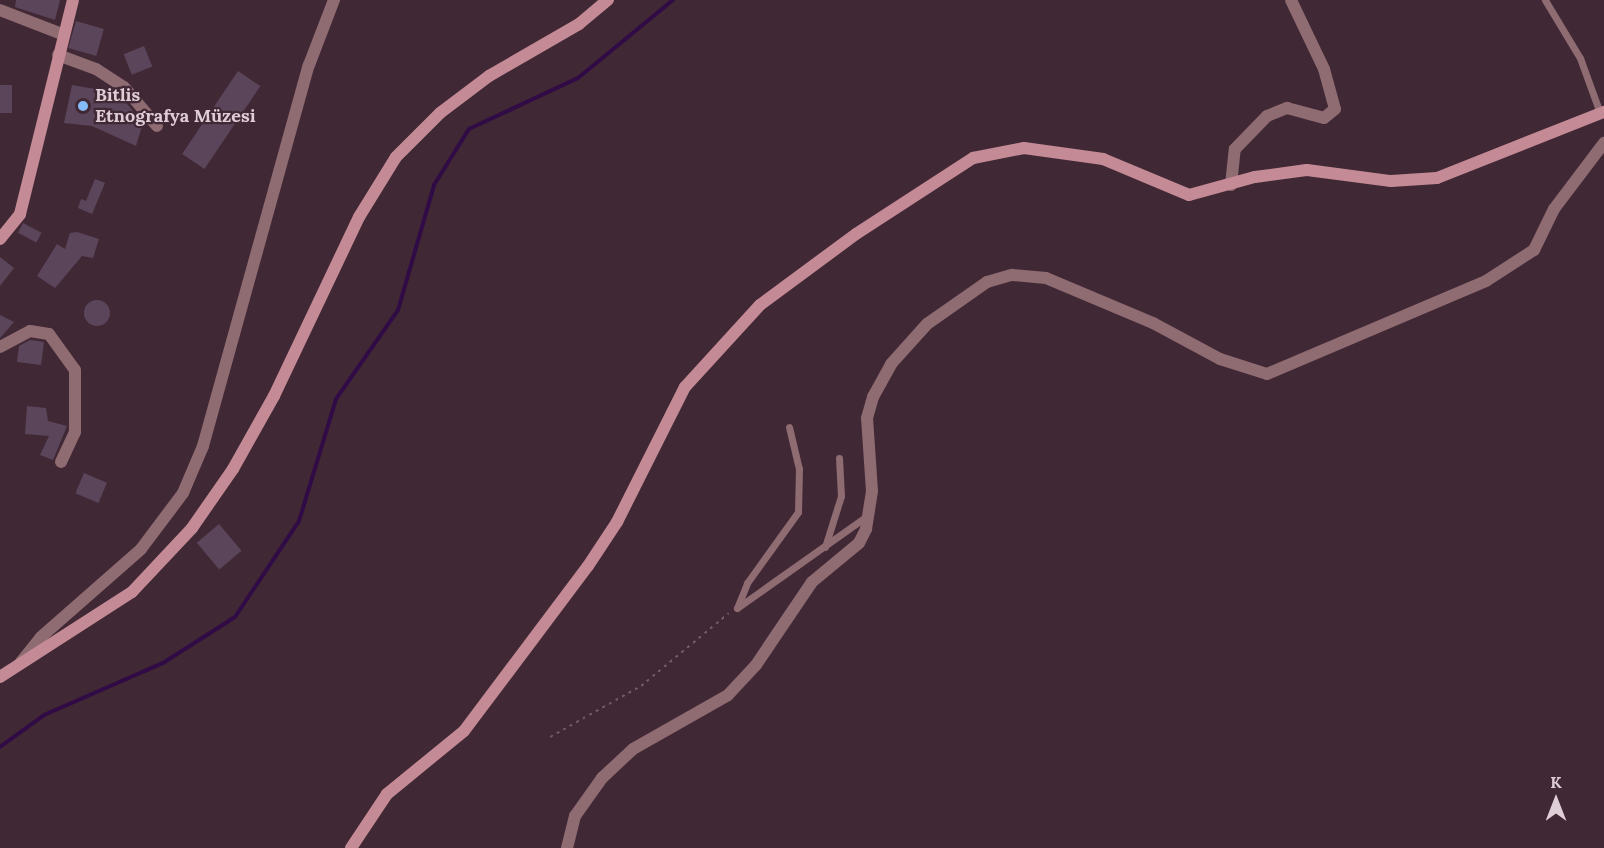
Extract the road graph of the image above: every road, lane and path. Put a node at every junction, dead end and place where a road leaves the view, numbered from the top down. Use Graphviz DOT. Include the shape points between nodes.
graph roads {
  1 [pos="73,0"];
  2 [pos="334,0"];
  3 [pos="608,0"];
  4 [pos="1291,0"];
  5 [pos="1545,0"];
  6 [pos="0,10"];
  7 [pos="62,34"];
  8 [pos="58,55"];
  9 [pos="1602,112"];
  10 [pos="157,126"];
  11 [pos="1604,143"];
  12 [pos="1231,185"];
  13 [pos="0,239"];
  14 [pos="0,347"];
  15 [pos="789,427"];
  16 [pos="839,458"];
  17 [pos="60,462"];
  18 [pos="869,515"];
  19 [pos="825,547"];
  20 [pos="737,608"];
  21 [pos="18,666"];
  22 [pos="0,677"];
  23 [pos="550,737"];
  24 [pos="351,848"];
  25 [pos="567,848"];
  1 -- 7 [label="street"];
  2 -- 21 [label="street" via="309,65 203,446 183,493 141,549 41,637"];
  3 -- 21 [label="street" via="579,24 489,76 440,113 396,157 358,217 274,396 233,469 192,528 132,592"];
  4 -- 12 [label="street" via="1324,69 1335,109 1324,118 1287,108 1267,116 1235,149"];
  5 -- 9 [label="lane" via="1580,58"];
  6 -- 7 [label="street"];
  7 -- 8 [label="street"];
  8 -- 10 [label="street" via="96,69 124,87"];
  8 -- 13 [label="street" via="20,214"];
  9 -- 12 [label="street" via="1437,178 1391,181 1307,170"];
  11 -- 18 [label="street" via="1554,209 1534,250 1486,281 1267,374 1220,358 1152,323 1046,278 1012,275 987,282 927,324 891,364 873,397 867,418"];
  12 -- 24 [label="street" via="1189,195 1103,159 1024,148 973,158 856,234 760,305 685,387 617,522 464,731 387,794"];
  14 -- 17 [label="street" via="30,331 49,334 75,370 75,432"];
  15 -- 20 [label="lane" via="799,470 798,512 747,583"];
  16 -- 19 [label="lane" via="841,496"];
  18 -- 19 [label="lane"];
  18 -- 25 [label="street" via="859,543 812,582 756,664 728,694 633,749 602,778 575,816"];
  19 -- 20 [label="lane" via="769,582"];
  20 -- 23 [label="path" via="641,686"];
  21 -- 22 [label="street"];
}
